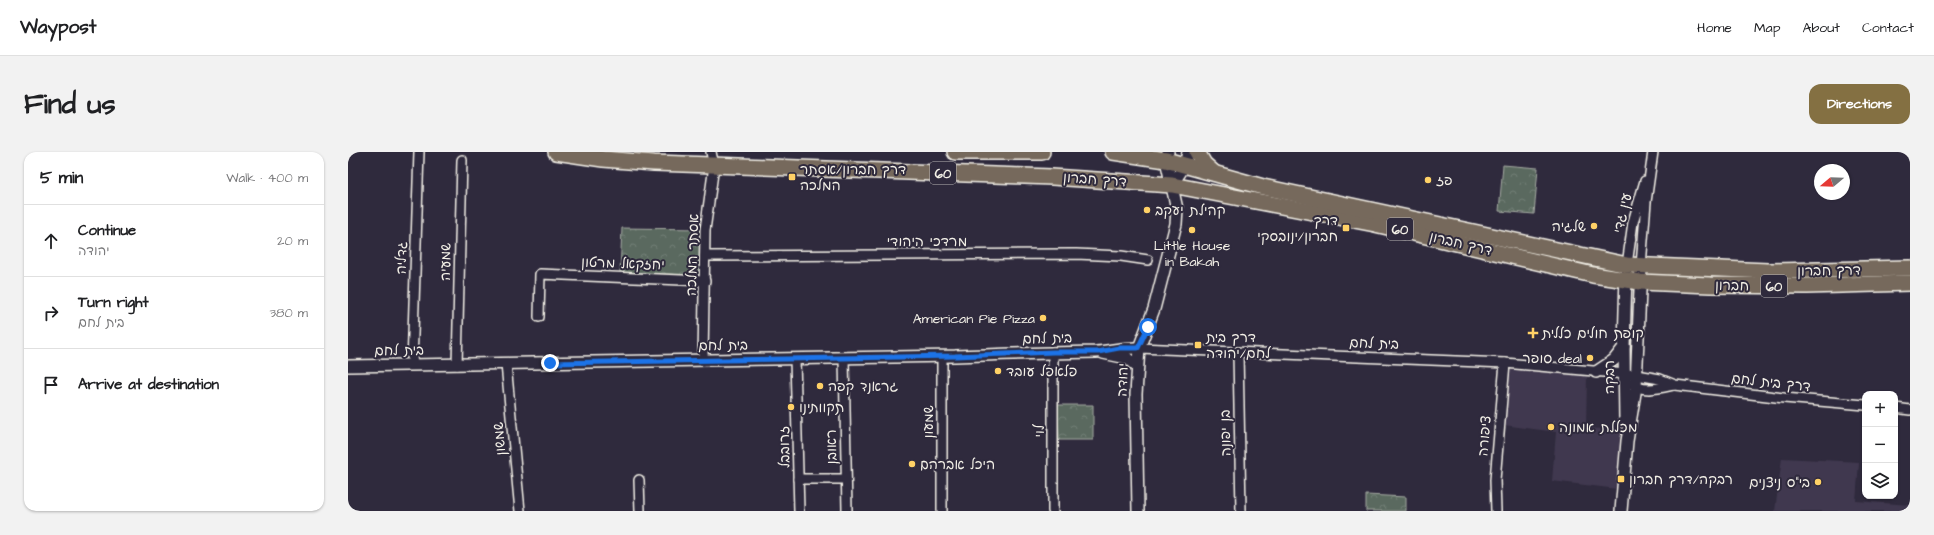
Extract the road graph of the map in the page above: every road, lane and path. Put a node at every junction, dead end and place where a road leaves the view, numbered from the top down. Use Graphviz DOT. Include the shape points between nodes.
graph roads {
  1 [pos="419,152"];
  2 [pos="556,152"];
  3 [pos="955,152"];
  4 [pos="1042,152"];
  5 [pos="1119,152"];
  6 [pos="1197,152"];
  7 [pos="1653,152"];
  8 [pos="1167,156"];
  9 [pos="712,159"];
  10 [pos="1186,159"];
  11 [pos="462,160"];
  12 [pos="1650,169"];
  13 [pos="1214,173"];
  14 [pos="1172,185"];
  15 [pos="705,256"];
  16 [pos="1148,260"];
  17 [pos="1634,266"];
  18 [pos="1910,268"];
  19 [pos="705,281"];
  20 [pos="1633,281"];
  21 [pos="1910,283"];
  22 [pos="539,317"];
  23 [pos="1624,347"];
  24 [pos="1138,348"];
  25 [pos="1053,352"];
  26 [pos="1098,352"];
  27 [pos="1238,353"];
  28 [pos="942,357"];
  29 [pos="844,358"];
  30 [pos="796,359"];
  31 [pos="703,360"];
  32 [pos="1505,363"];
  33 [pos="506,364"];
  34 [pos="412,365"];
  35 [pos="457,365"];
  36 [pos="348,366"];
  37 [pos="1137,367"];
  38 [pos="1596,372"];
  39 [pos="1624,374"];
  40 [pos="1637,375"];
  41 [pos="1675,385"];
  42 [pos="1636,387"];
  43 [pos="1862,405"];
  44 [pos="1898,408"];
  45 [pos="1910,410"];
  46 [pos="1627,441"];
  47 [pos="798,479"];
  48 [pos="846,479"];
  49 [pos="640,480"];
  50 [pos="520,511"];
  51 [pos="640,511"];
  52 [pos="799,511"];
  53 [pos="847,511"];
  54 [pos="942,511"];
  55 [pos="1053,511"];
  56 [pos="1138,511"];
  57 [pos="1241,511"];
  58 [pos="1496,511"];
  59 [pos="1622,511"];
  1 -- 34 [label="street, גדליה"];
  2 -- 9 [label="highway, דרך חברון / 60" via="626,161"];
  3 -- 4 [label="highway, 60"];
  5 -- 8 [label="highway, דרך חברון / 60"];
  6 -- 13 [label="highway" via="1204,164"];
  7 -- 12 [label="street, עין גדי"];
  8 -- 10 [label="highway, דרך חברון / 60"];
  8 -- 14 [label="street, יהודה"];
  9 -- 14 [label="highway, דרך חברון / 60"];
  9 -- 15 [label="street, אסתר המלכה"];
  10 -- 13 [label="highway, דרך חברון / 60"];
  10 -- 14 [label="street"];
  11 -- 35 [label="street, שמעיה"];
  12 -- 17 [label="street, עין גדי"];
  12 -- 17 [label="street, עין גדי" via="1633,222"];
  13 -- 17 [label="highway, דרך חברון / 60" via="1266,187"];
  14 -- 20 [label="highway, דרך חברון / 60" via="1360,221 1593,275"];
  14 -- 24 [label="street, יהודה" via="1177,209 1176,224 1154,309"];
  15 -- 16 [label="street, מרדכי היהודי" via="1076,254"];
  15 -- 19 [label="street, אסתר המלכה"];
  17 -- 18 [label="highway, דרך חברון / 60" via="1768,271"];
  17 -- 20 [label="street, רבקה"];
  19 -- 22 [label="street, יחזקאל מרטון" via="540,274"];
  19 -- 31 [label="street, אסתר המלכה"];
  20 -- 21 [label="highway, חברון / 60" via="1758,286"];
  20 -- 23 [label="street, רבקה"];
  20 -- 40 [label="street, רבקה"];
  23 -- 38 [label="street" via="1614,360"];
  23 -- 39 [label="street, רבקה"];
  24 -- 26 [label="street, בית לחם"];
  24 -- 27 [label="street, בית לחם"];
  24 -- 37 [label="street, יהודה"];
  25 -- 26 [label="street, בית לחם"];
  25 -- 28 [label="street, בית לחם"];
  25 -- 55 [label="street, לוי"];
  26 -- 37 [label="street, בית לחם" via="1127,358"];
  27 -- 32 [label="street, בית לחם"];
  27 -- 57 [label="street, בן יפונה"];
  28 -- 29 [label="street, בית לחם"];
  28 -- 54 [label="street, שמעון"];
  29 -- 30 [label="street, בית לחם"];
  29 -- 48 [label="street, ראובן"];
  30 -- 31 [label="street, בית לחם"];
  30 -- 47 [label="street, זרובבל"];
  31 -- 33 [label="street, בית לחם"];
  32 -- 38 [label="street, בית לחם"];
  32 -- 58 [label="street, ציפורה" via="1495,480"];
  33 -- 35 [label="street, בית לחם"];
  33 -- 50 [label="street, שמשון"];
  34 -- 35 [label="street, בית לחם"];
  34 -- 36 [label="street, בית לחם"];
  37 -- 56 [label="street, יהודה"];
  38 -- 39 [label="street, בית לחם"];
  39 -- 40 [label="street, דרך בית לחם"];
  39 -- 42 [label="street"];
  39 -- 46 [label="street, רבקה"];
  40 -- 41 [label="street, דרך בית לחם"];
  40 -- 42 [label="street, רבקה"];
  41 -- 42 [label="street, דרך בית לחם" via="1650,389"];
  41 -- 43 [label="street, דרך בית לחם"];
  42 -- 46 [label="street, רבקה"];
  44 -- 45 [label="street"];
  46 -- 59 [label="street, רבקה"];
  47 -- 48 [label="street"];
  47 -- 52 [label="street, זרובבל"];
  48 -- 53 [label="street, ראובן"];
  49 -- 51 [label="street"];
}
